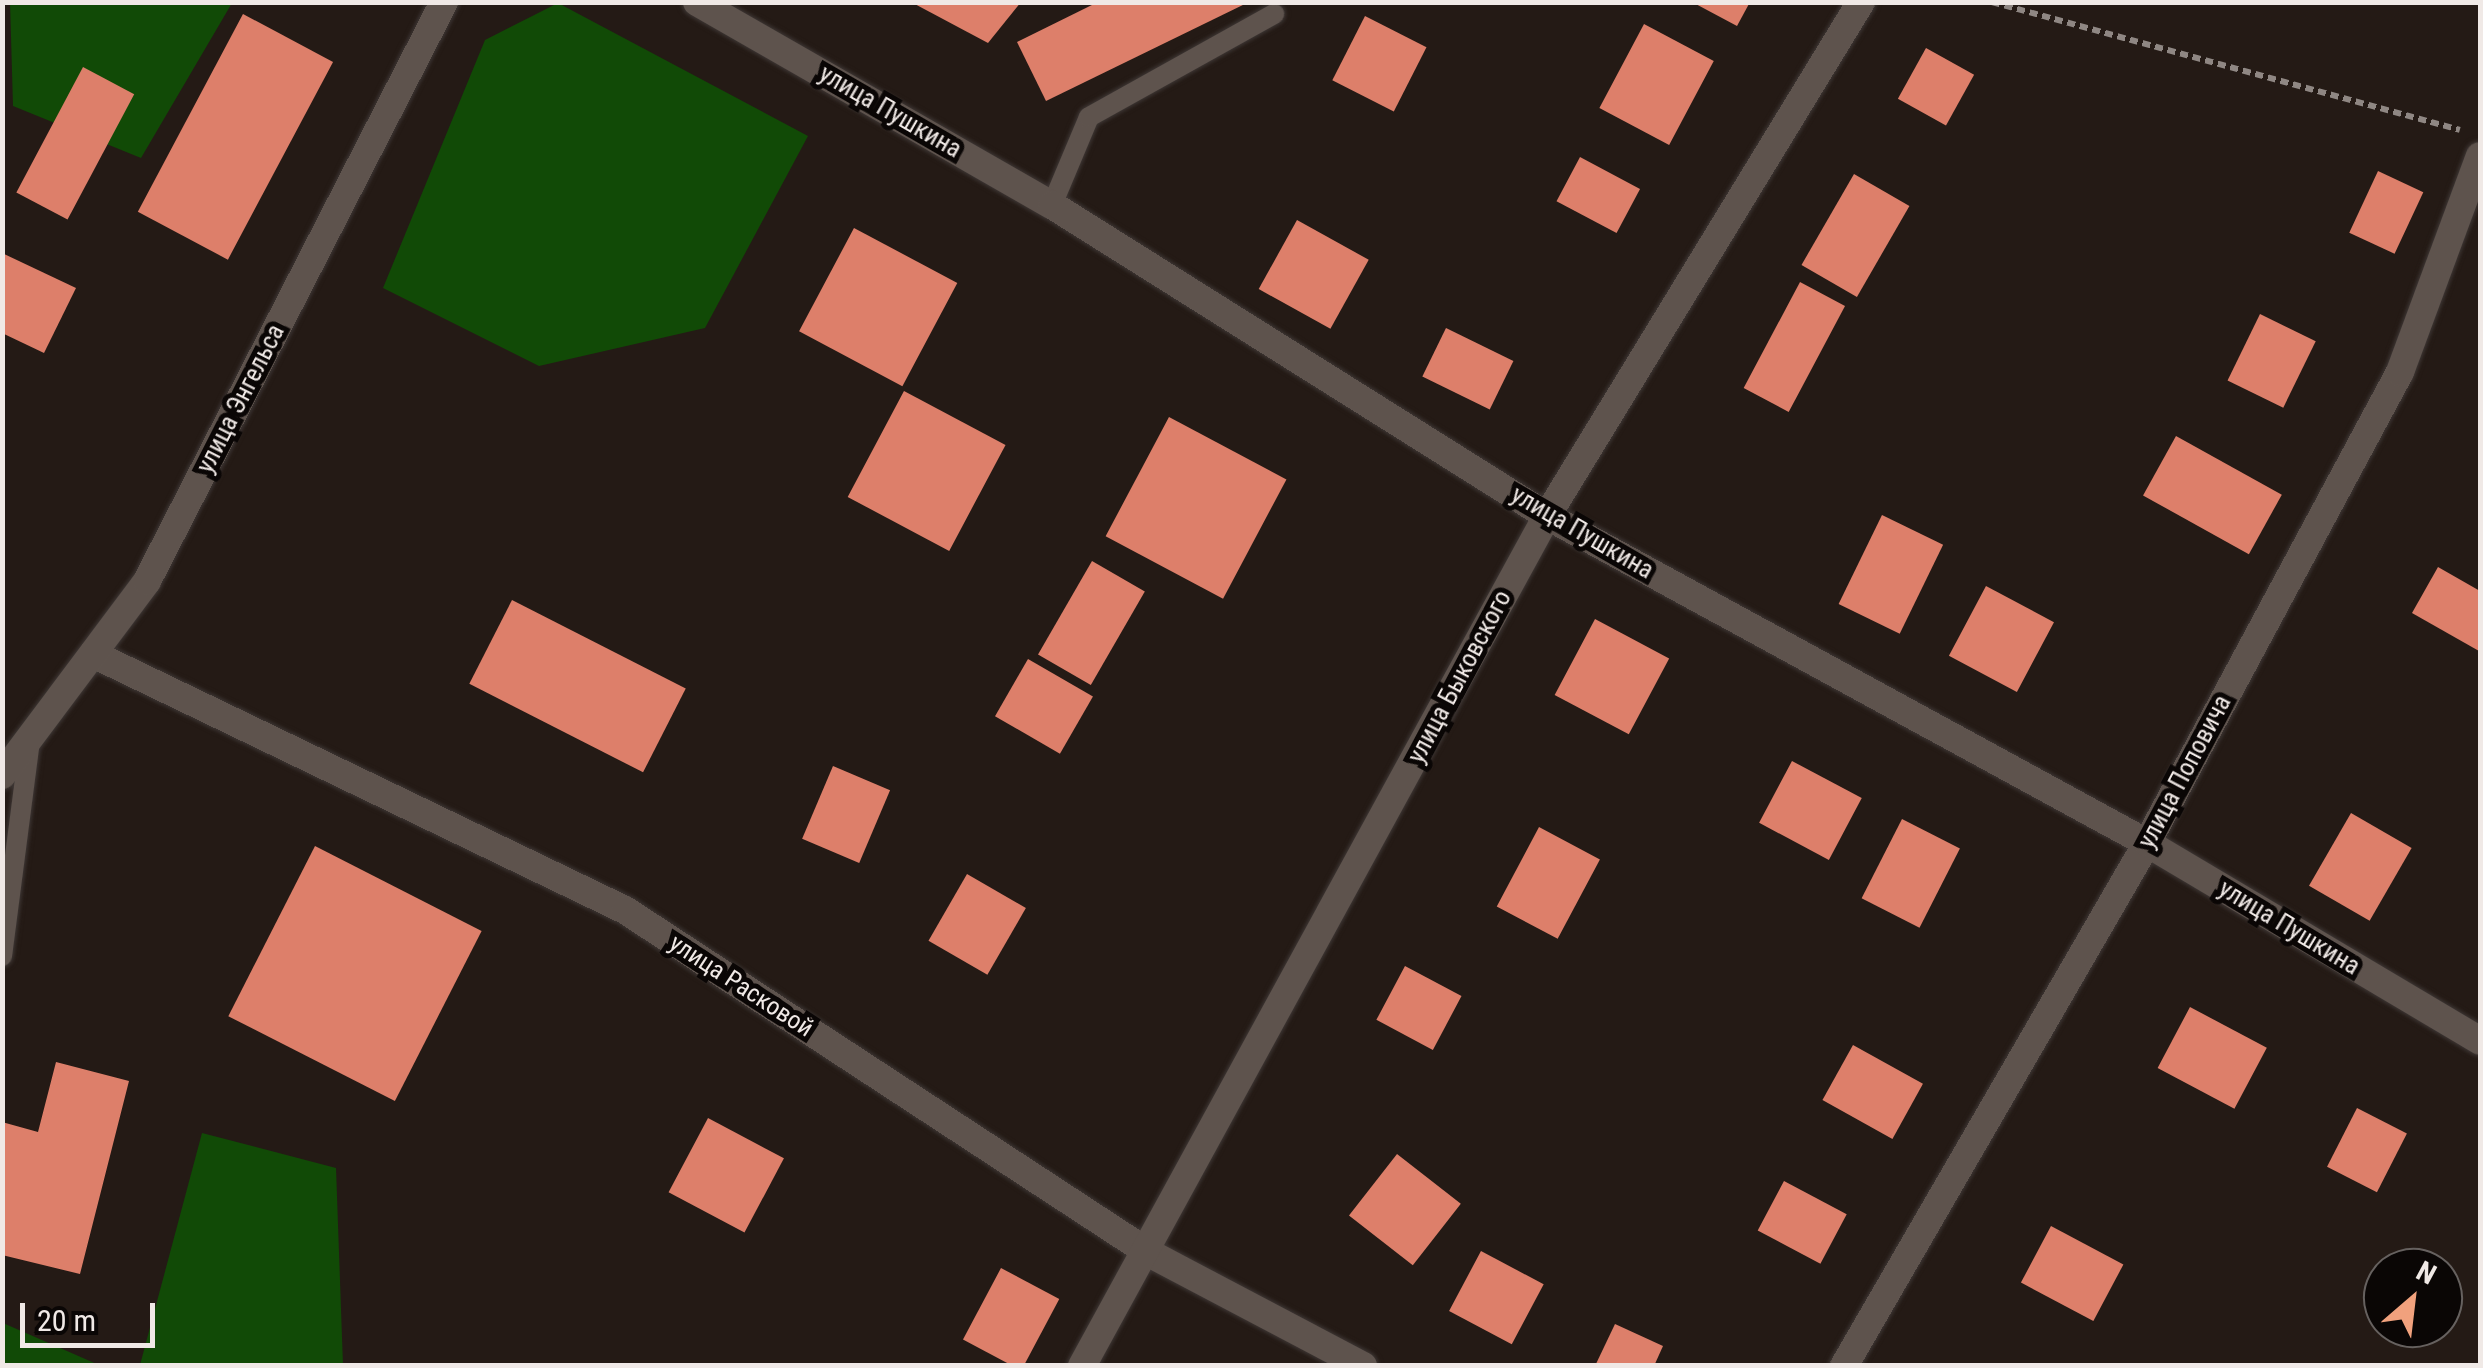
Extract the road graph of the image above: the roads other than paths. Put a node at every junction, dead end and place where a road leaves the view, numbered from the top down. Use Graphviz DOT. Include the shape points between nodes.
graph roads {
  1 [pos="444,2"];
  2 [pos="697,2"];
  3 [pos="1861,2"];
  4 [pos="1274,14"];
  5 [pos="2480,156"];
  6 [pos="1052,204"];
  7 [pos="1547,516"];
  8 [pos="93,654"];
  9 [pos="30,739"];
  10 [pos="2,774"];
  11 [pos="2148,843"];
  12 [pos="2,956"];
  13 [pos="2480,1041"];
  14 [pos="1150,1253"];
  15 [pos="1082,1366"];
  16 [pos="1363,1366"];
  17 [pos="1844,1366"];
  1 -- 8 [label="street, улица Энгельса" via="147,582"];
  2 -- 6 [label="street, улица Пушкина"];
  3 -- 7 [label="street, улица Быковского"];
  4 -- 6 [label="lane" via="1089,118"];
  5 -- 11 [label="street, улица Поповича" via="2400,372"];
  6 -- 7 [label="street, улица Пушкина"];
  7 -- 11 [label="street, улица Пушкина"];
  7 -- 14 [label="street, улица Быковского"];
  8 -- 9 [label="street, улица Энгельса"];
  8 -- 14 [label="street, улица Расковой" via="625,910"];
  9 -- 10 [label="street, улица Энгельса"];
  9 -- 12 [label="lane"];
  11 -- 13 [label="street, улица Пушкина"];
  11 -- 17 [label="street, улица Поповича"];
  14 -- 15 [label="street, улица Быковского"];
  14 -- 16 [label="street, улица Расковой"];
}
